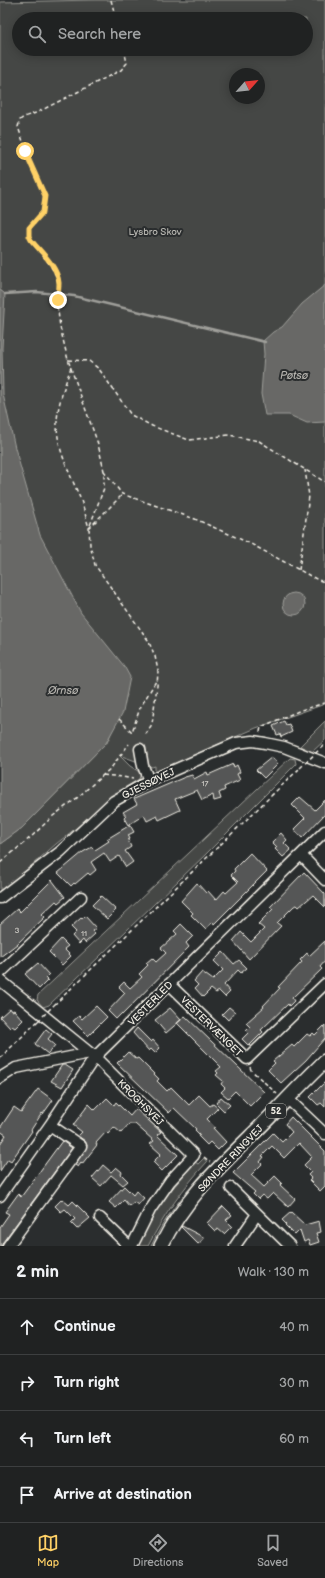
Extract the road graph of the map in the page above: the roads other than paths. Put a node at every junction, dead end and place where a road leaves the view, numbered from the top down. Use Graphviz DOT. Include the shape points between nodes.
graph roads {
  1 [pos="140,749"];
  2 [pos="325,763"];
  3 [pos="145,783"];
  4 [pos="325,831"];
  5 [pos="301,854"];
  6 [pos="325,880"];
  7 [pos="81,897"];
  8 [pos="0,898"];
  9 [pos="0,973"];
  10 [pos="0,980"];
  11 [pos="169,984"];
  12 [pos="325,984"];
  13 [pos="93,1055"];
  14 [pos="325,1061"];
  15 [pos="0,1078"];
  16 [pos="288,1099"];
  17 [pos="50,1125"];
  18 [pos="325,1134"];
  19 [pos="231,1188"];
  20 [pos="0,1196"];
  21 [pos="256,1214"];
  22 [pos="100,1218"];
  23 [pos="8,1246"];
  24 [pos="130,1246"];
  25 [pos="161,1246"];
  26 [pos="235,1246"];
  27 [pos="290,1246"];
  1 -- 3 [label="street"];
  2 -- 3 [label="street, GJESSØVEJ" via="284,748 253,741 236,743"];
  3 -- 8 [label="street, GJESSØVEJ" via="114,801 60,852"];
  4 -- 5 [label="street, VESTERLED"];
  5 -- 6 [label="street"];
  5 -- 11 [label="street, VESTERLED"];
  7 -- 9 [label="street"];
  10 -- 13 [label="street, KROGHSVEJ"];
  11 -- 12 [label="street, VESTERVÆNGET" via="247,1060"];
  11 -- 13 [label="street, VESTERLED"];
  13 -- 15 [label="street" via="16,1068"];
  13 -- 17 [label="street, VESTERLED"];
  13 -- 24 [label="street, KROGHSVEJ" via="194,1155 170,1181"];
  14 -- 16 [label="main road, SØNDRE RINGVEJ / 52"];
  16 -- 18 [label="street"];
  16 -- 25 [label="main road, SØNDRE RINGVEJ / 52" via="217,1169 185,1205"];
  17 -- 20 [label="street, VESTERLED"];
  17 -- 23 [label="street" via="81,1146"];
  19 -- 21 [label="street"];
  21 -- 26 [label="street"];
  21 -- 27 [label="street"];
  22 -- 24 [label="street"];
}
